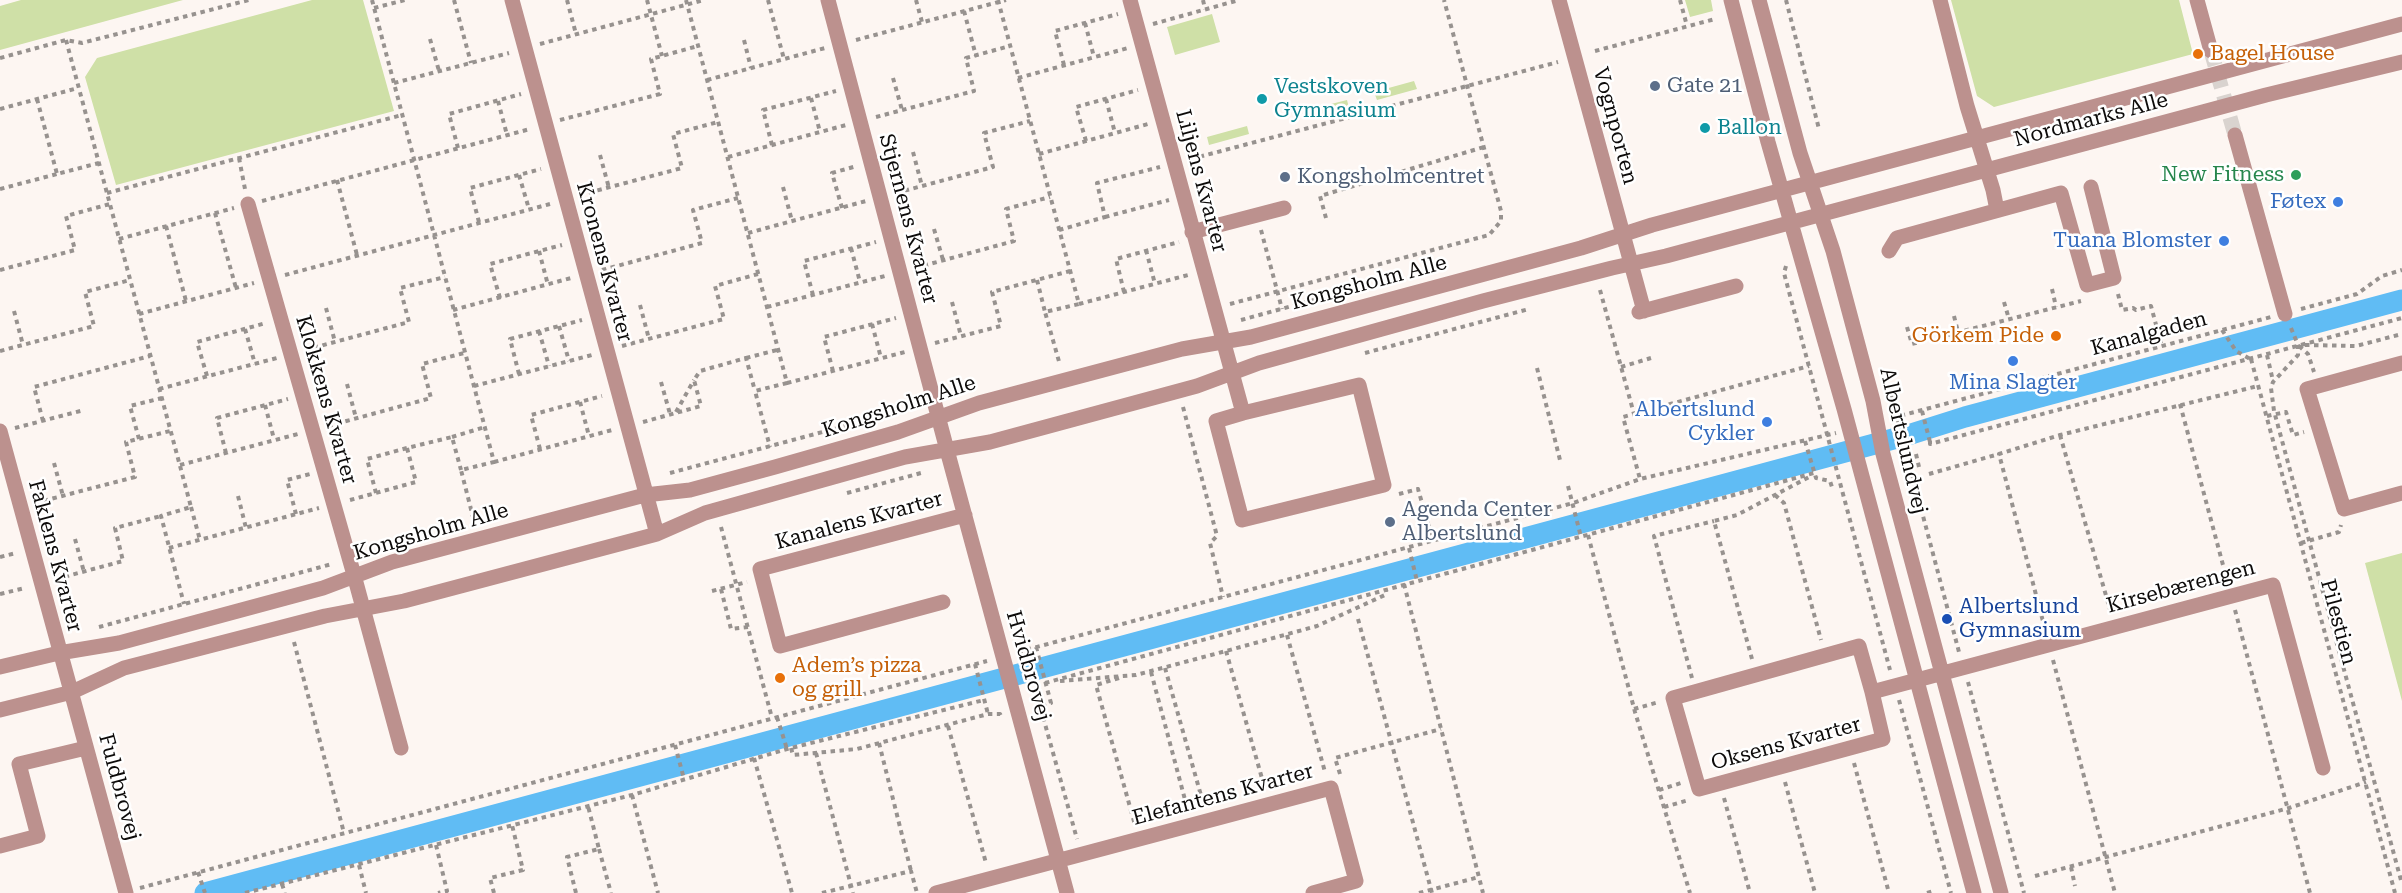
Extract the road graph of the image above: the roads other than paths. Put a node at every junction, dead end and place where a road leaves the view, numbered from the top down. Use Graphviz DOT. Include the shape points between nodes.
graph roads {
  1 [pos="512,0"];
  2 [pos="828,0"];
  3 [pos="1559,0"];
  4 [pos="1731,0"];
  5 [pos="1759,0"];
  6 [pos="1940,0"];
  7 [pos="2197,0"];
  8 [pos="1131,5"];
  9 [pos="2402,24"];
  10 [pos="2211,51"];
  11 [pos="2402,62"];
  12 [pos="2235,135"];
  13 [pos="1977,137"];
  14 [pos="1987,170"];
  15 [pos="1810,182"];
  16 [pos="2091,187"];
  17 [pos="1782,190"];
  18 [pos="248,204"];
  19 [pos="1284,207"];
  20 [pos="1997,210"];
  21 [pos="1821,214"];
  22 [pos="1792,222"];
  23 [pos="1623,234"];
  24 [pos="1193,235"];
  25 [pos="1889,251"];
  26 [pos="1631,263"];
  27 [pos="1736,286"];
  28 [pos="2284,314"];
  29 [pos="1223,342"];
  30 [pos="2402,363"];
  31 [pos="1232,373"];
  32 [pos="1243,413"];
  33 [pos="938,417"];
  34 [pos="0,432"];
  35 [pos="947,450"];
  36 [pos="2402,493"];
  37 [pos="645,495"];
  38 [pos="965,515"];
  39 [pos="657,534"];
  40 [pos="354,575"];
  41 [pos="943,602"];
  42 [pos="364,609"];
  43 [pos="59,653"];
  44 [pos="0,667"];
  45 [pos="1941,674"];
  46 [pos="1917,680"];
  47 [pos="72,692"];
  48 [pos="1872,692"];
  49 [pos="0,710"];
  50 [pos="87,748"];
  51 [pos="401,748"];
  52 [pos="2323,768"];
  53 [pos="0,846"];
  54 [pos="1059,860"];
  55 [pos="126,887"];
  56 [pos="936,893"];
  57 [pos="1067,893"];
  58 [pos="1313,893"];
  59 [pos="1974,893"];
  60 [pos="2001,893"];
  1 -- 37 [label="street, Kronens Kvarter"];
  2 -- 33 [label="street, Stjernens Kvarter"];
  3 -- 23 [label="street, Vognporten"];
  4 -- 17 [label="street"];
  5 -- 15 [label="street, Albertslundvej"];
  6 -- 13 [label="street"];
  7 -- 10 [label="street"];
  8 -- 24 [label="street, Liljens Kvarter"];
  9 -- 13 [label="street, Nordmarks Alle"];
  11 -- 14 [label="street, Nordmarks Alle"];
  12 -- 28 [label="street"];
  13 -- 14 [label="street"];
  13 -- 15 [label="street, Nordmarks Alle"];
  14 -- 20 [label="street"];
  14 -- 21 [label="street, Nordmarks Alle"];
  15 -- 17 [label="street, Kongsholm Alle"];
  15 -- 21 [label="street, Albertslundvej"];
  16 -- 20 [label="street" via="2114,278 2087,285 2061,193"];
  17 -- 22 [label="street"];
  17 -- 23 [label="street, Kongsholm Alle"];
  18 -- 40 [label="street, Klokkens Kvarter"];
  19 -- 24 [label="street"];
  20 -- 25 [label="street" via="1897,238"];
  21 -- 22 [label="street, Nordmarks Alle"];
  21 -- 45 [label="street, Albertslundvej" via="1873,401 1883,454"];
  22 -- 26 [label="street"];
  22 -- 46 [label="street"];
  23 -- 26 [label="street, Vognporten"];
  23 -- 29 [label="street, Kongsholm Alle"];
  24 -- 29 [label="street, Liljens Kvarter"];
  26 -- 27 [label="street" via="1641,311"];
  26 -- 31 [label="street"];
  29 -- 31 [label="street, Liljens Kvarter"];
  29 -- 33 [label="street, Kongsholm Alle" via="1182,349"];
  30 -- 36 [label="street" via="2307,389 2344,509"];
  31 -- 32 [label="street"];
  31 -- 35 [label="street" via="990,442"];
  32 -- 32 [label="street" via="1216,421 1242,520 1384,485 1359,385"];
  33 -- 35 [label="street, Stjernens Kvarter"];
  33 -- 37 [label="street, Kongsholm Alle" via="775,467 690,489"];
  34 -- 43 [label="street, Faklens Kvarter"];
  35 -- 38 [label="street, Hvidbrovej"];
  35 -- 39 [label="street" via="906,457 705,513"];
  37 -- 39 [label="street, Kronens Kvarter"];
  37 -- 40 [label="street, Kongsholm Alle"];
  38 -- 41 [label="street, Kanalens Kvarter" via="760,569 780,646"];
  38 -- 54 [label="street, Hvidbrovej"];
  39 -- 42 [label="street"];
  40 -- 42 [label="street, Klokkens Kvarter"];
  40 -- 43 [label="street, Kongsholm Alle" via="322,588 119,643"];
  42 -- 47 [label="street" via="124,668"];
  42 -- 51 [label="street"];
  43 -- 44 [label="street, Kongsholm Alle"];
  43 -- 47 [label="street, Faklens Kvarter"];
  45 -- 46 [label="street, Kirsebærengen"];
  45 -- 52 [label="street, Kirsebærengen" via="2272,585"];
  45 -- 60 [label="street, Albertslundvej"];
  46 -- 48 [label="street, Oksens Kvarter"];
  46 -- 59 [label="street"];
  47 -- 49 [label="street"];
  47 -- 50 [label="street, Fuldbrovej"];
  48 -- 48 [label="street, Oksens Kvarter" via="1883,739 1700,789 1673,698 1859,646"];
  50 -- 53 [label="street" via="19,764 38,836"];
  50 -- 55 [label="street, Fuldbrovej"];
  54 -- 56 [label="street, Elefantens Kvarter"];
  54 -- 57 [label="street, Hvidbrovej"];
  54 -- 58 [label="street, Elefantens Kvarter" via="1331,788 1356,882"];
}
